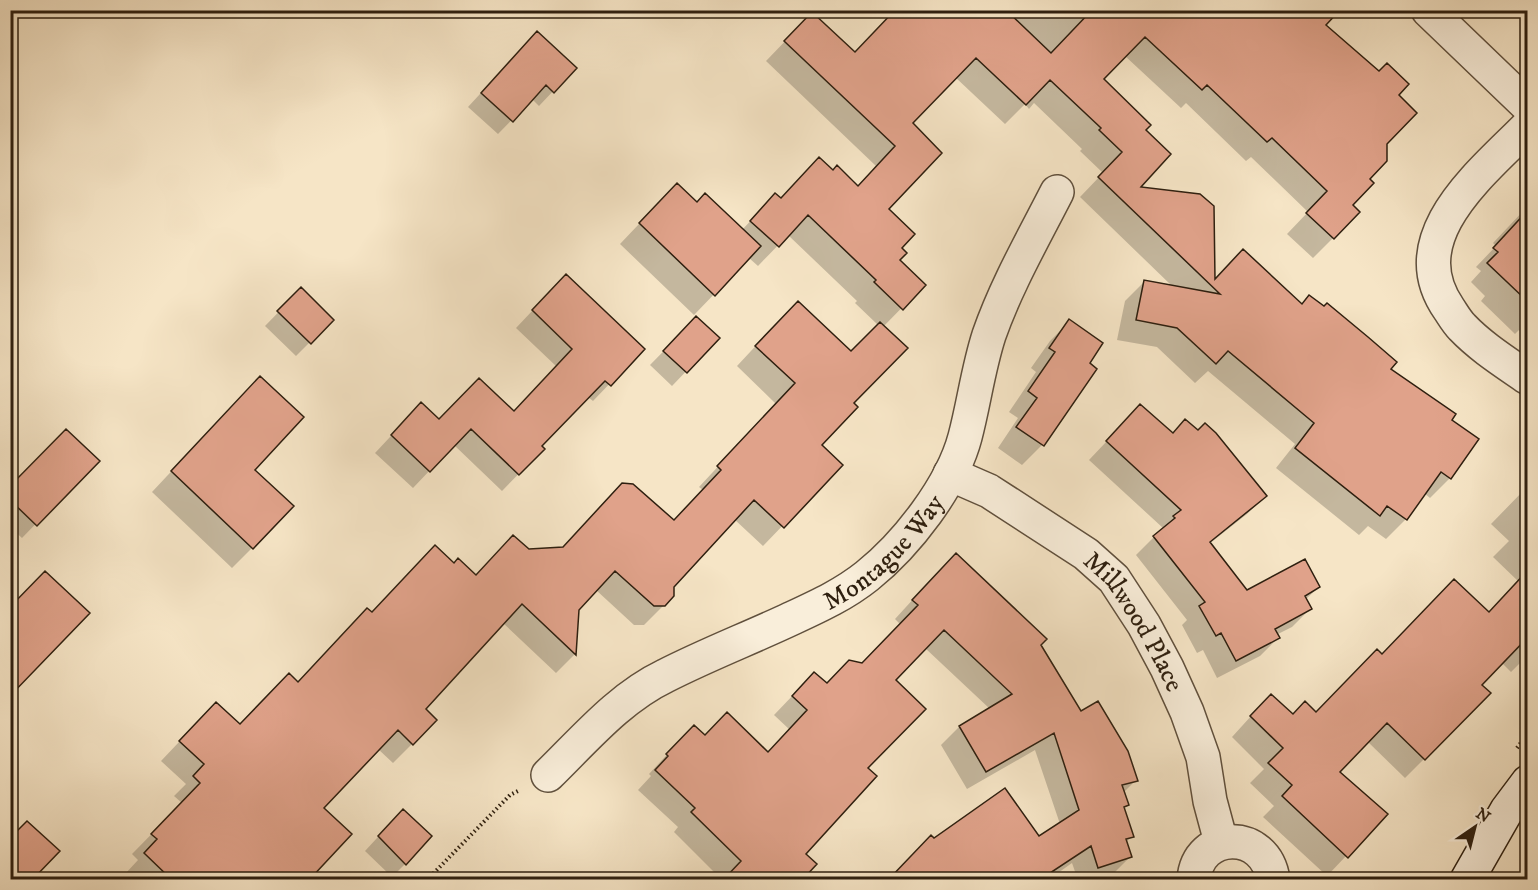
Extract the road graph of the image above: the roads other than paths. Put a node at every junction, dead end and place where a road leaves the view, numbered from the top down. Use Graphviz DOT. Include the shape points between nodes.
graph roads {
  1 [pos="1428,10"];
  2 [pos="1527,106"];
  3 [pos="1527,126"];
  4 [pos="1057,192"];
  5 [pos="1527,378"];
  6 [pos="950,474"];
  7 [pos="548,775"];
  8 [pos="1527,782"];
  9 [pos="1221,842"];
  10 [pos="1194,879"];
  11 [pos="1273,879"];
  12 [pos="1467,879"];
  1 -- 2 [label="street"];
  3 -- 5 [label="street" via="1461,195 1446,217 1435,243 1433,271 1440,297 1461,326"];
  4 -- 6 [label="street, Montague Way" via="1001,303 980,367 965,438"];
  6 -- 7 [label="street, Montague Way" via="899,545 868,575 836,598 664,676 631,696"];
  6 -- 9 [label="street, Millwood Place" via="989,491 1086,554 1114,579 1144,625 1187,712 1203,757"];
  8 -- 12 [label="street"];
  9 -- 10 [label="street" via="1203,855"];
  9 -- 11 [label="street" via="1256,847 1266,858"];
}
